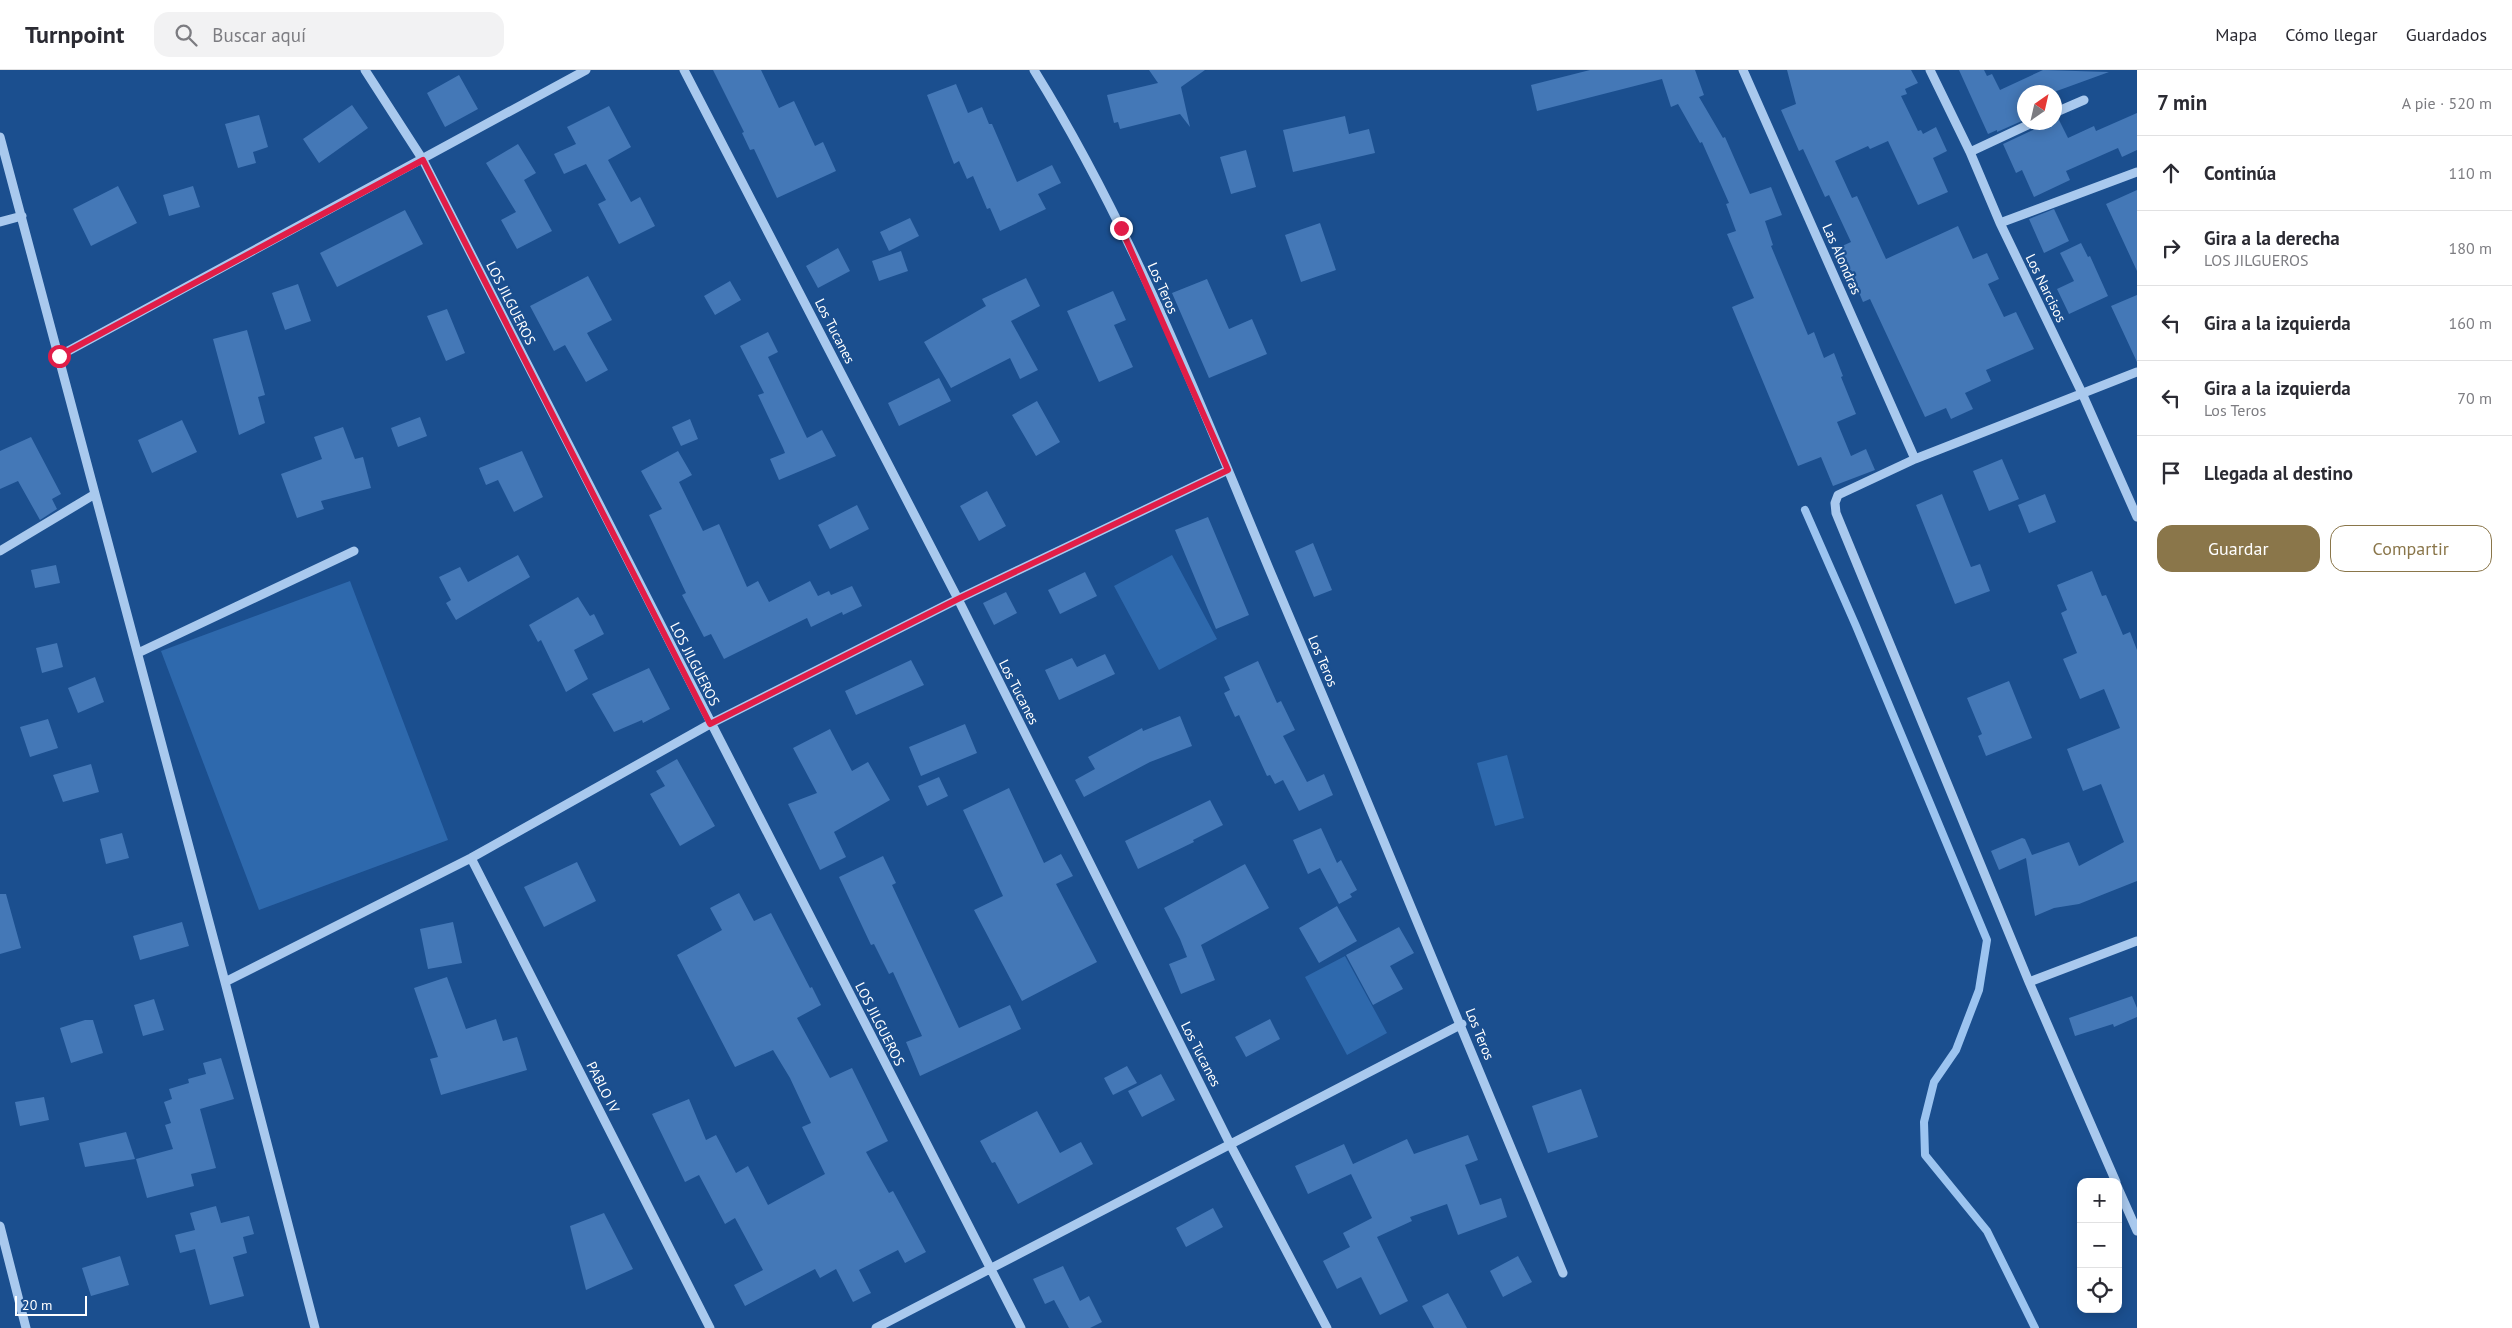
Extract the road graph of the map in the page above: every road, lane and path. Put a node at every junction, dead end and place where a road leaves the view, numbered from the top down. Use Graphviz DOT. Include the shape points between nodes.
graph roads {
  1 [pos="365,70"];
  2 [pos="586,70"];
  3 [pos="684,70"];
  4 [pos="1034,70"];
  5 [pos="1743,70"];
  6 [pos="1930,70"];
  7 [pos="2084,100"];
  8 [pos="2062,110"];
  9 [pos="2017,130"];
  10 [pos="0,136"];
  11 [pos="1970,152"];
  12 [pos="423,160"];
  13 [pos="2137,172"];
  14 [pos="22,216"];
  15 [pos="0,222"];
  16 [pos="2000,224"];
  17 [pos="59,356"];
  18 [pos="2137,372"];
  19 [pos="2082,393"];
  20 [pos="1915,459"];
  21 [pos="1228,470"];
  22 [pos="96,494"];
  23 [pos="2137,517"];
  24 [pos="0,551"];
  25 [pos="354,551"];
  26 [pos="958,599"];
  27 [pos="138,653"];
  28 [pos="710,724"];
  29 [pos="471,858"];
  30 [pos="2137,941"];
  31 [pos="226,982"];
  32 [pos="2029,982"];
  33 [pos="1462,1024"];
  34 [pos="1230,1144"];
  35 [pos="2114,1178"];
  36 [pos="2122,1197"];
  37 [pos="0,1226"];
  38 [pos="2137,1231"];
  39 [pos="991,1269"];
  40 [pos="1563,1273"];
  41 [pos="26,1328"];
  42 [pos="315,1328"];
  43 [pos="710,1328"];
  44 [pos="876,1328"];
  45 [pos="1021,1328"];
  46 [pos="1327,1328"];
  1 -- 12 [label="street, LOS JILGUEROS"];
  2 -- 12 [label="street"];
  3 -- 26 [label="street, Los Tucanes"];
  4 -- 21 [label="street, Los Teros" via="1121,228"];
  5 -- 20 [label="street, Las Alondras"];
  6 -- 11 [label="street, Los Narcisos"];
  7 -- 8 [label="street"];
  9 -- 11 [label="street"];
  10 -- 14 [label="street"];
  11 -- 16 [label="street, Los Narcisos"];
  12 -- 17 [label="street"];
  12 -- 28 [label="street, LOS JILGUEROS"];
  13 -- 16 [label="street"];
  14 -- 15 [label="street"];
  14 -- 17 [label="street"];
  16 -- 19 [label="street, Los Narcisos"];
  17 -- 22 [label="street"];
  18 -- 19 [label="street"];
  19 -- 20 [label="street"];
  19 -- 23 [label="street, Los Narcisos"];
  20 -- 32 [label="street" via="1838,495 1836,512"];
  21 -- 26 [label="street"];
  21 -- 33 [label="street, Los Teros"];
  22 -- 24 [label="street"];
  22 -- 27 [label="street"];
  25 -- 27 [label="street"];
  26 -- 28 [label="street"];
  26 -- 34 [label="street, Los Tucanes"];
  27 -- 31 [label="street"];
  28 -- 29 [label="street"];
  28 -- 39 [label="street, LOS JILGUEROS"];
  29 -- 31 [label="street"];
  29 -- 43 [label="street, PABLO IV"];
  30 -- 32 [label="street"];
  31 -- 42 [label="street"];
  32 -- 35 [label="street"];
  33 -- 34 [label="street"];
  33 -- 40 [label="street, Los Teros"];
  34 -- 39 [label="street"];
  34 -- 46 [label="street, Los Tucanes"];
  36 -- 38 [label="street"];
  37 -- 41 [label="street"];
  39 -- 44 [label="street"];
  39 -- 45 [label="street, LOS JILGUEROS"];
}
